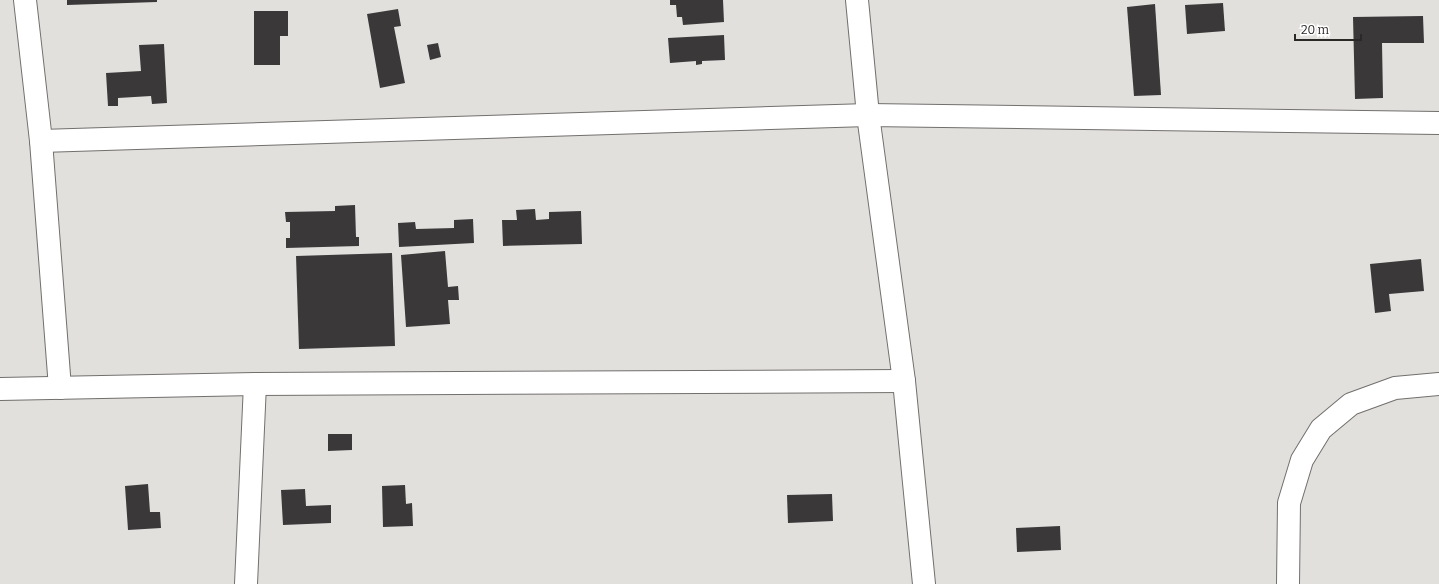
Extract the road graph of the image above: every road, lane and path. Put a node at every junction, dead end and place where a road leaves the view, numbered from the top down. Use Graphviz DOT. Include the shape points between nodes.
graph roads {
  1 [pos="25,0"];
  2 [pos="857,0"];
  3 [pos="868,115"];
  4 [pos="1439,123"];
  5 [pos="41,141"];
  6 [pos="904,381"];
  7 [pos="255,384"];
  8 [pos="1439,384"];
  9 [pos="60,388"];
  10 [pos="0,389"];
  11 [pos="246,584"];
  12 [pos="924,584"];
  13 [pos="1288,584"];
  1 -- 5 [label="street"];
  2 -- 3 [label="street"];
  3 -- 4 [label="street"];
  3 -- 5 [label="street"];
  3 -- 6 [label="street"];
  5 -- 9 [label="street"];
  6 -- 7 [label="street"];
  6 -- 12 [label="street"];
  7 -- 9 [label="street"];
  7 -- 11 [label="street"];
  8 -- 13 [label="street" via="1395,388 1351,404 1321,429 1302,460 1289,503"];
  9 -- 10 [label="street"];
}
